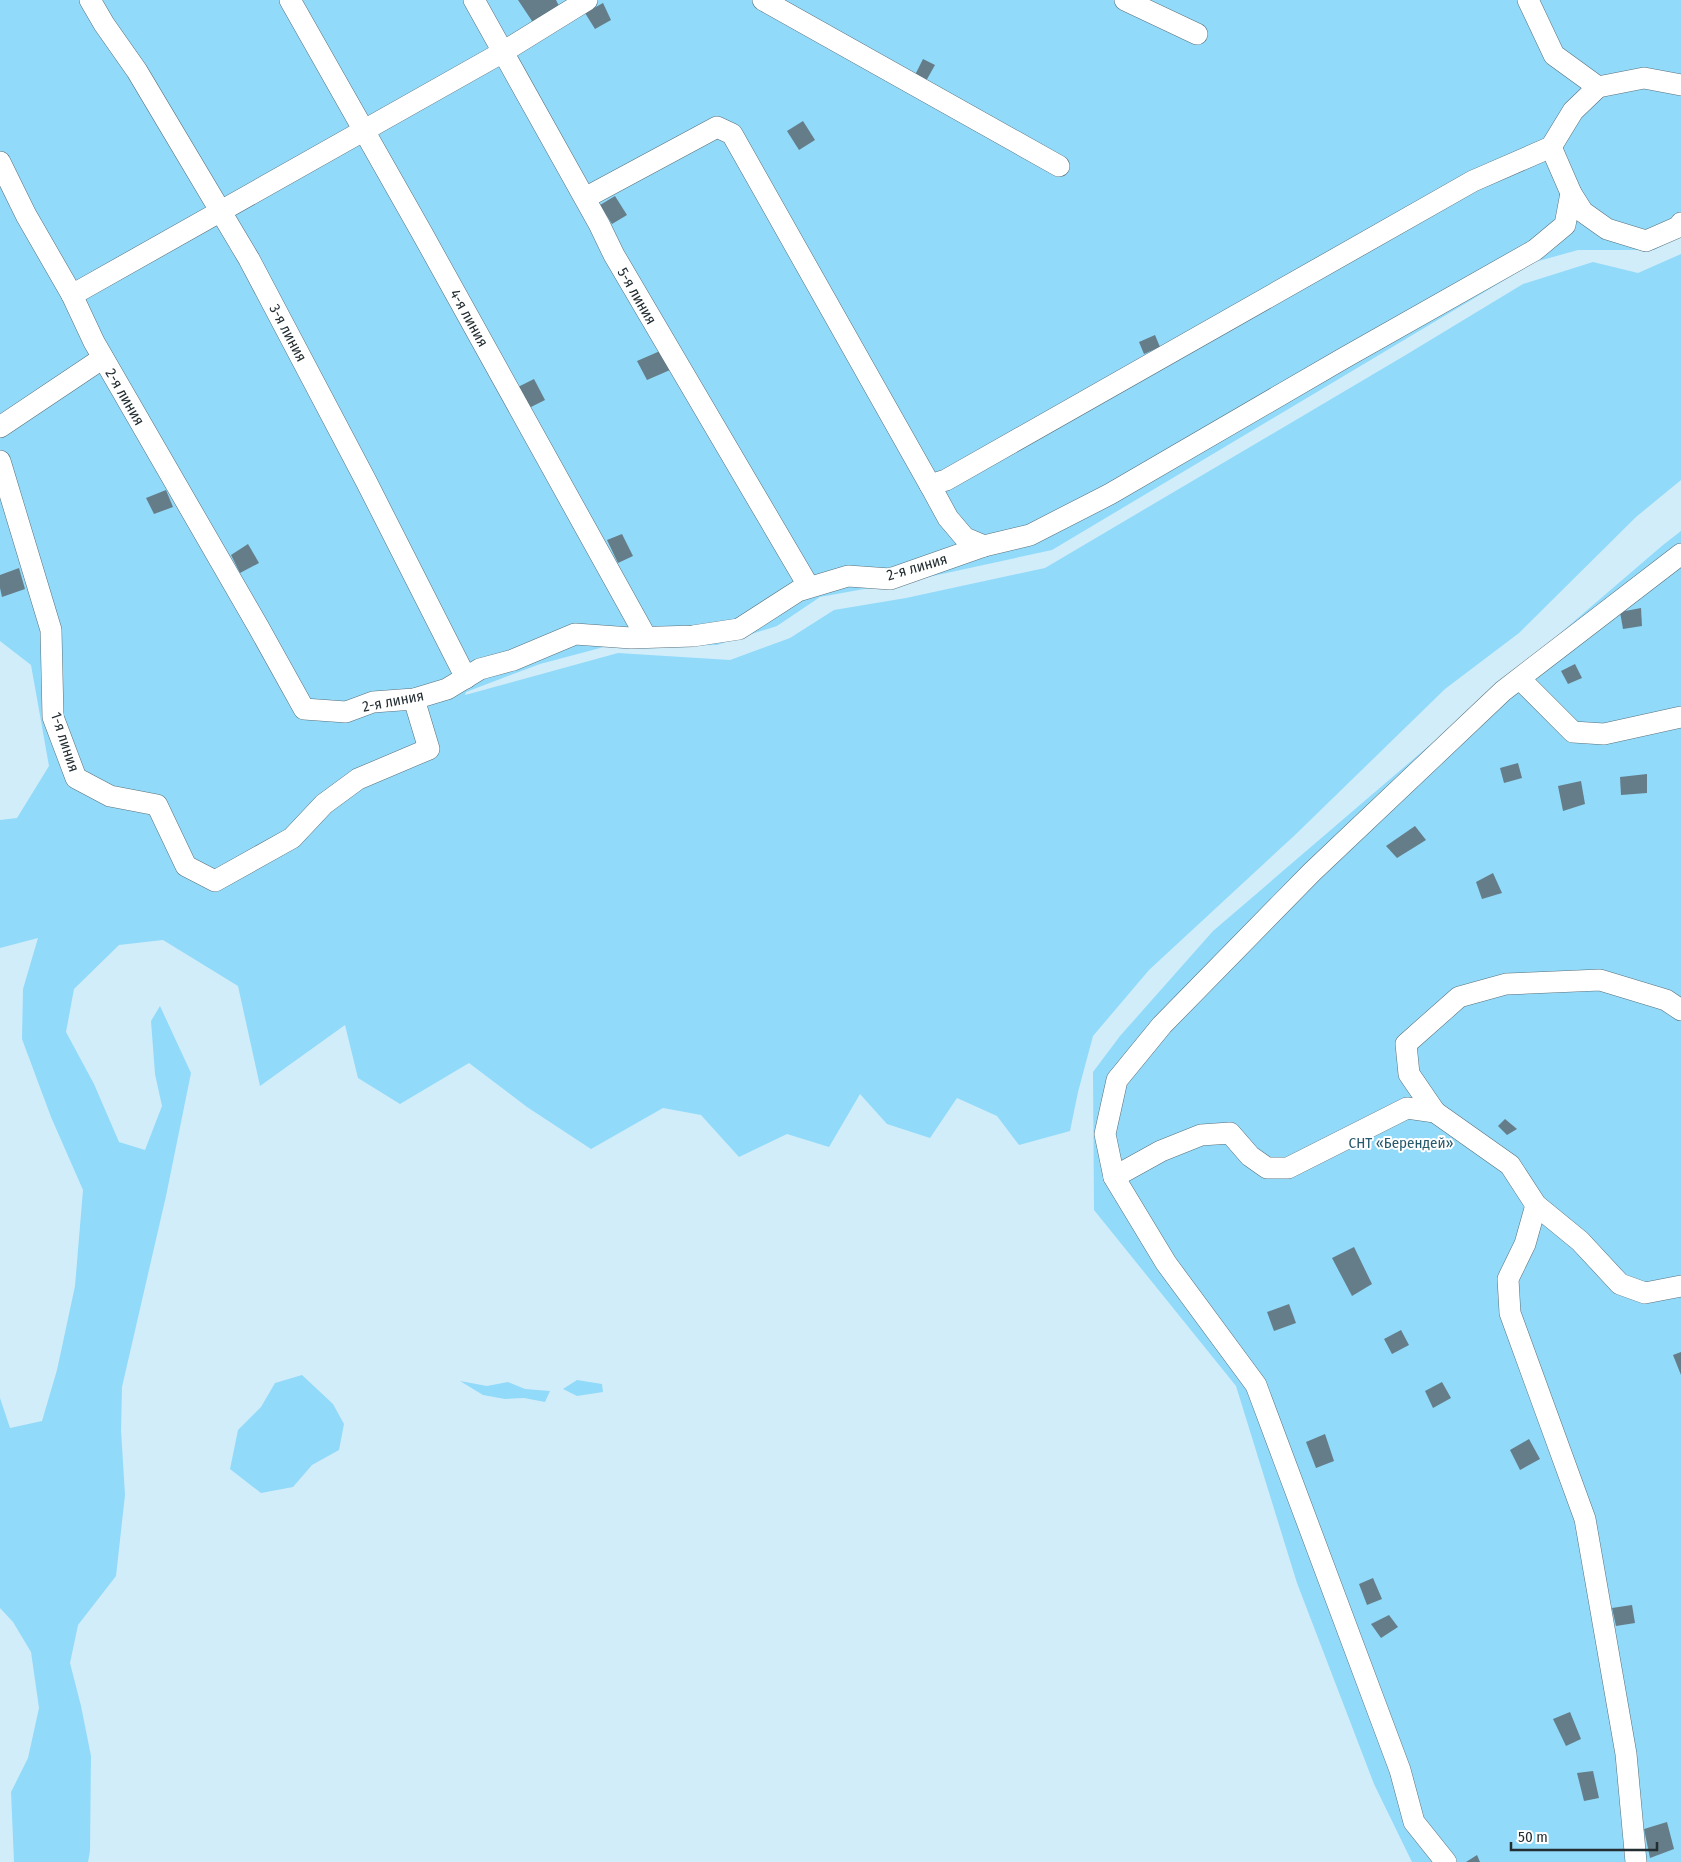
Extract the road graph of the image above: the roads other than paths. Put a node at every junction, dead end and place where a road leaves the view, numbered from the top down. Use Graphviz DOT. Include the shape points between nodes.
graph roads {
  1 [pos="90,0"];
  2 [pos="290,0"];
  3 [pos="474,0"];
  4 [pos="587,0"];
  5 [pos="763,0"];
  6 [pos="1125,0"];
  7 [pos="1528,0"];
  8 [pos="1197,34"];
  9 [pos="504,52"];
  10 [pos="1681,85"];
  11 [pos="1598,87"];
  12 [pos="363,130"];
  13 [pos="1551,147"];
  14 [pos="0,162"];
  15 [pos="1059,166"];
  16 [pos="1571,193"];
  17 [pos="585,198"];
  18 [pos="220,211"];
  19 [pos="1681,223"];
  20 [pos="72,294"];
  21 [pos="103,358"];
  22 [pos="0,427"];
  23 [pos="0,461"];
  24 [pos="930,485"];
  25 [pos="984,546"];
  26 [pos="1681,554"];
  27 [pos="809,587"];
  28 [pos="646,637"];
  29 [pos="466,678"];
  30 [pos="1520,679"];
  31 [pos="414,699"];
  32 [pos="1681,717"];
  33 [pos="1681,1010"];
  34 [pos="1435,1112"];
  35 [pos="1114,1177"];
  36 [pos="1536,1205"];
  37 [pos="1681,1286"];
  38 [pos="1446,1862"];
  39 [pos="1636,1862"];
  1 -- 18 [label="street, 3-я линия" via="138,71"];
  2 -- 12 [label="street, 4-я линия"];
  3 -- 9 [label="street, 5-я линия"];
  4 -- 9 [label="street"];
  5 -- 15 [label="street"];
  6 -- 8 [label="street"];
  7 -- 11 [label="street" via="1554,55"];
  9 -- 12 [label="street"];
  9 -- 17 [label="street, 5-я линия"];
  10 -- 11 [label="street" via="1644,78"];
  11 -- 13 [label="street" via="1573,111"];
  12 -- 18 [label="street"];
  12 -- 28 [label="street, 4-я линия"];
  13 -- 16 [label="street"];
  13 -- 24 [label="street" via="1473,181 946,480"];
  14 -- 20 [label="street, 2-я линия" via="26,215"];
  16 -- 19 [label="street" via="1583,212 1607,229 1646,241"];
  16 -- 25 [label="street, 2-я линия" via="1565,225 1535,250 1110,494 1030,535"];
  17 -- 24 [label="street" via="717,127 732,134"];
  17 -- 27 [label="street, 5-я линия" via="618,263"];
  18 -- 20 [label="street"];
  18 -- 29 [label="street, 3-я линия" via="249,259"];
  20 -- 21 [label="street, 2-я линия"];
  21 -- 22 [label="street"];
  21 -- 31 [label="street, 2-я линия" via="304,709 346,712 373,702"];
  23 -- 31 [label="street, 1-я линия" via="51,630 54,717 76,778 110,796 158,805 186,866 215,881 292,838 324,804 358,779 429,749"];
  24 -- 25 [label="street" via="948,518 965,538"];
  25 -- 27 [label="street, 2-я линия" via="890,579 848,576"];
  26 -- 30 [label="street"];
  27 -- 28 [label="street, 2-я линия" via="739,629 693,636"];
  28 -- 29 [label="street, 2-я линия" via="574,634 514,660 480,669"];
  29 -- 31 [label="street, 2-я линия" via="447,689"];
  30 -- 32 [label="street" via="1573,732 1604,734"];
  30 -- 35 [label="street" via="1503,691 1312,872 1156,1032 1117,1080 1105,1134"];
  33 -- 34 [label="street" via="1666,1000 1600,980 1506,984 1459,997 1406,1044 1409,1074"];
  34 -- 35 [label="street" via="1407,1108 1288,1168 1266,1168 1250,1156 1230,1133 1201,1135 1161,1151"];
  34 -- 36 [label="street" via="1510,1165"];
  35 -- 38 [label="street" via="1166,1262 1256,1386 1400,1770 1414,1822"];
  36 -- 37 [label="street" via="1580,1242 1620,1284 1645,1294"];
  36 -- 39 [label="street" via="1525,1244 1508,1279 1510,1313 1585,1518 1626,1754"];
}
